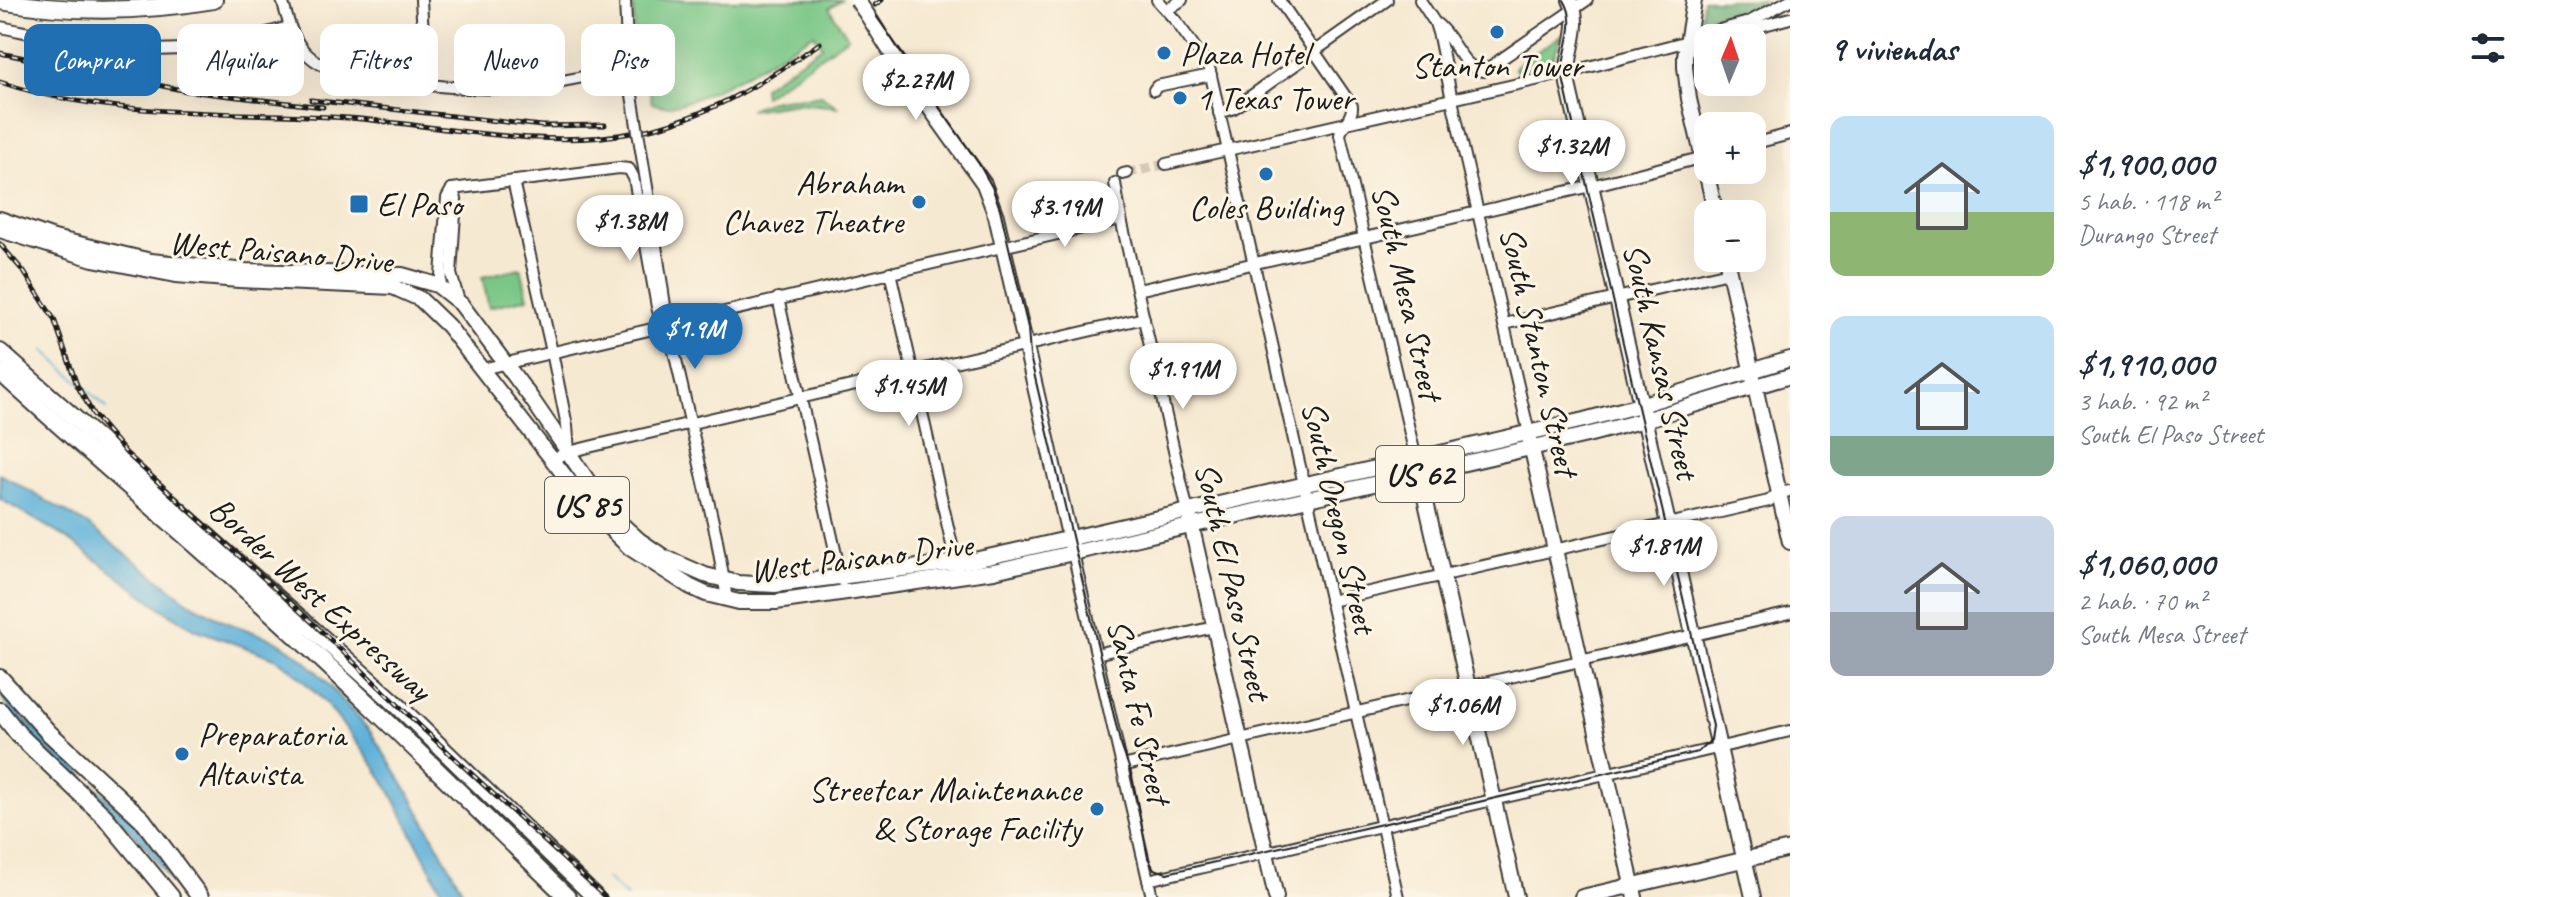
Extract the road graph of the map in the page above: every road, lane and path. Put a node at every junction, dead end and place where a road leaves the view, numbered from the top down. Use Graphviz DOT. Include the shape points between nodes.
graph roads {
  1 [pos="214,0"];
  2 [pos="282,0"];
  3 [pos="421,0"];
  4 [pos="625,0"];
  5 [pos="857,0"];
  6 [pos="1157,0"];
  7 [pos="1182,0"];
  8 [pos="1279,0"];
  9 [pos="1387,0"];
  10 [pos="1420,0"];
  11 [pos="1694,0"];
  12 [pos="3,2"];
  13 [pos="1788,2"];
  14 [pos="1577,3"];
  15 [pos="1167,10"];
  16 [pos="1790,19"];
  17 [pos="1435,23"];
  18 [pos="288,24"];
  19 [pos="422,24"];
  20 [pos="626,24"];
  21 [pos="1740,24"];
  22 [pos="1766,25"];
  23 [pos="0,27"];
  24 [pos="1694,39"];
  25 [pos="1688,41"];
  26 [pos="177,48"];
  27 [pos="304,50"];
  28 [pos="1315,51"];
  29 [pos="320,62"];
  30 [pos="1567,72"];
  31 [pos="1211,75"];
  32 [pos="581,77"];
  33 [pos="438,86"];
  34 [pos="1154,90"];
  35 [pos="632,96"];
  36 [pos="1452,100"];
  37 [pos="1219,113"];
  38 [pos="1694,117"];
  39 [pos="1346,123"];
  40 [pos="1790,134"];
  41 [pos="1766,140"];
  42 [pos="1227,150"];
  43 [pos="1694,160"];
  44 [pos="1166,164"];
  45 [pos="1122,177"];
  46 [pos="513,181"];
  47 [pos="1591,186"];
  48 [pos="452,189"];
  49 [pos="1477,211"];
  50 [pos="0,219"];
  51 [pos="1121,219"];
  52 [pos="0,230"];
  53 [pos="1365,237"];
  54 [pos="1002,246"];
  55 [pos="1253,263"];
  56 [pos="890,272"];
  57 [pos="1704,272"];
  58 [pos="1730,272"];
  59 [pos="271,276"];
  60 [pos="440,288"];
  61 [pos="1138,290"];
  62 [pos="778,298"];
  63 [pos="1616,298"];
  64 [pos="461,304"];
  65 [pos="1144,318"];
  66 [pos="1504,324"];
  67 [pos="668,325"];
  68 [pos="448,326"];
  69 [pos="1025,346"];
  70 [pos="0,352"];
  71 [pos="552,352"];
  72 [pos="1790,359"];
  73 [pos="504,363"];
  74 [pos="482,369"];
  75 [pos="1751,371"];
  76 [pos="0,372"];
  77 [pos="914,372"];
  78 [pos="1790,376"];
  79 [pos="1754,387"];
  80 [pos="801,398"];
  81 [pos="1642,413"];
  82 [pos="690,424"];
  83 [pos="1530,440"];
  84 [pos="569,452"];
  85 [pos="552,459"];
  86 [pos="1418,466"];
  87 [pos="1306,492"];
  88 [pos="1784,492"];
  89 [pos="1189,518"];
  90 [pos="1668,524"];
  91 [pos="1790,542"];
  92 [pos="1071,546"];
  93 [pos="1555,550"];
  94 [pos="958,569"];
  95 [pos="1443,576"];
  96 [pos="724,580"];
  97 [pos="843,584"];
  98 [pos="727,599"];
  99 [pos="1330,601"];
  100 [pos="1790,613"];
  101 [pos="1214,627"];
  102 [pos="1694,634"];
  103 [pos="1096,654"];
  104 [pos="1580,660"];
  105 [pos="0,678"];
  106 [pos="1468,686"];
  107 [pos="0,711"];
  108 [pos="1356,712"];
  109 [pos="1790,731"];
  110 [pos="1240,739"];
  111 [pos="1721,748"];
  112 [pos="1122,766"];
  113 [pos="1607,775"];
  114 [pos="87,782"];
  115 [pos="1494,801"];
  116 [pos="1382,826"];
  117 [pos="1790,849"];
  118 [pos="1267,852"];
  119 [pos="1745,859"];
  120 [pos="1148,880"];
  121 [pos="1633,891"];
  122 [pos="164,893"];
  123 [pos="200,897"];
  124 [pos="567,897"];
  125 [pos="595,897"];
  126 [pos="1152,897"];
  127 [pos="1276,897"];
  128 [pos="1398,897"];
  129 [pos="1516,897"];
  130 [pos="1582,897"];
  131 [pos="1753,897"];
  1 -- 12 [label="highway" via="100,10"];
  2 -- 18 [label="street"];
  3 -- 19 [label="street"];
  4 -- 20 [label="street"];
  5 -- 54 [label="main road, bridge" via="984,184"];
  6 -- 15 [label="street, South Oregon Street"];
  7 -- 15 [label="street"];
  8 -- 28 [label="street"];
  9 -- 28 [label="street"];
  10 -- 17 [label="street"];
  11 -- 25 [label="main road"];
  13 -- 16 [label="street"];
  13 -- 21 [label="street"];
  14 -- 17 [label="street" via="1480,71 1468,65"];
  14 -- 30 [label="main road"];
  15 -- 31 [label="street, South Oregon Street"];
  16 -- 22 [label="street"];
  17 -- 36 [label="street, South Stanton Street"];
  23 -- 26 [label="street" via="86,45"];
  24 -- 25 [label="street"];
  25 -- 30 [label="street"];
  25 -- 38 [label="main road" via="1685,56"];
  27 -- 29 [label="street"];
  28 -- 37 [label="street"];
  28 -- 39 [label="street, South Mesa Street" via="1352,106"];
  30 -- 36 [label="street"];
  30 -- 47 [label="main road, South Kansas Street"];
  31 -- 34 [label="street"];
  31 -- 37 [label="street, South Oregon Street"];
  32 -- 33 [label="street" via="510,88"];
  35 -- 67 [label="street, bridge"];
  36 -- 39 [label="street"];
  36 -- 49 [label="street, South Stanton Street"];
  37 -- 42 [label="street, South Oregon Street"];
  39 -- 42 [label="street"];
  39 -- 53 [label="street, South Mesa Street" via="1340,135"];
  40 -- 41 [label="street"];
  42 -- 44 [label="street"];
  42 -- 55 [label="street, South Oregon Street"];
  43 -- 47 [label="street"];
  45 -- 51 [label="street, South El Paso Street"];
  46 -- 48 [label="street"];
  46 -- 67 [label="street" via="629,169 658,315"];
  46 -- 71 [label="street"];
  47 -- 49 [label="street"];
  47 -- 63 [label="main road, South Kansas Street"];
  48 -- 60 [label="street"];
  48 -- 64 [label="street" via="456,199 451,274"];
  49 -- 53 [label="street"];
  49 -- 66 [label="street, South Stanton Street"];
  50 -- 59 [label="main road, West Paisano Drive / US 85" via="130,257"];
  51 -- 54 [label="street"];
  51 -- 61 [label="street, South El Paso Street"];
  52 -- 59 [label="main road, West Paisano Drive / US 85" via="134,268 197,277"];
  53 -- 55 [label="street"];
  53 -- 86 [label="street, South Mesa Street"];
  54 -- 56 [label="street"];
  54 -- 69 [label="main road"];
  55 -- 61 [label="street"];
  55 -- 87 [label="street, South Oregon Street"];
  56 -- 62 [label="street"];
  56 -- 77 [label="street"];
  57 -- 63 [label="street"];
  58 -- 75 [label="main road"];
  59 -- 60 [label="main road, West Paisano Drive / US 85" via="402,275"];
  59 -- 68 [label="main road, West Paisano Drive / US 85" via="393,287 420,299"];
  60 -- 64 [label="main road, West Paisano Drive / US 85"];
  60 -- 68 [label="main road"];
  61 -- 65 [label="street, South El Paso Street"];
  62 -- 67 [label="street"];
  62 -- 80 [label="street"];
  63 -- 66 [label="street"];
  63 -- 81 [label="main road, South Kansas Street"];
  64 -- 73 [label="main road, West Paisano Drive / US 85"];
  65 -- 69 [label="street"];
  65 -- 89 [label="street, South El Paso Street"];
  66 -- 83 [label="street, South Stanton Street"];
  67 -- 71 [label="street"];
  67 -- 82 [label="street"];
  68 -- 74 [label="main road, West Paisano Drive / US 85"];
  69 -- 77 [label="street"];
  69 -- 92 [label="main road"];
  70 -- 125 [label="highway, Border West Expressway" via="392,700"];
  71 -- 73 [label="street"];
  71 -- 84 [label="street"];
  72 -- 75 [label="main road, US 62"];
  73 -- 74 [label="street"];
  73 -- 84 [label="main road, West Paisano Drive / US 85"];
  74 -- 85 [label="main road, West Paisano Drive / US 85"];
  75 -- 79 [label="main road"];
  75 -- 81 [label="main road, US 62"];
  76 -- 124 [label="highway, Border West Expressway" via="246,590"];
  77 -- 80 [label="street"];
  77 -- 94 [label="street"];
  78 -- 79 [label="main road, US 62"];
  79 -- 81 [label="main road, US 62"];
  79 -- 88 [label="main road"];
  80 -- 82 [label="street"];
  80 -- 97 [label="street"];
  81 -- 83 [label="main road, US 62"];
  81 -- 90 [label="main road, South Kansas Street"];
  82 -- 84 [label="street"];
  82 -- 96 [label="street"];
  83 -- 86 [label="main road, US 62"];
  83 -- 93 [label="main road, South Stanton Street"];
  84 -- 85 [label="street"];
  84 -- 96 [label="main road, West Paisano Drive / US 85" via="609,510 639,540 678,565"];
  85 -- 98 [label="main road, West Paisano Drive / US 85" via="617,537 679,581"];
  86 -- 87 [label="main road, US 62"];
  86 -- 95 [label="main road, South Mesa Street"];
  87 -- 89 [label="main road, US 62"];
  87 -- 99 [label="street, South Oregon Street"];
  88 -- 90 [label="street" via="1769,501"];
  88 -- 91 [label="main road"];
  89 -- 92 [label="main road, West Paisano Drive / US 85"];
  89 -- 101 [label="main road, South El Paso Street"];
  90 -- 93 [label="street"];
  90 -- 102 [label="main road, South Kansas Street"];
  92 -- 94 [label="main road, West Paisano Drive / US 85"];
  92 -- 103 [label="street, Santa Fe Street"];
  93 -- 95 [label="street"];
  93 -- 104 [label="main road, South Stanton Street"];
  94 -- 97 [label="main road, West Paisano Drive / US 85"];
  95 -- 99 [label="street"];
  95 -- 106 [label="main road, South Mesa Street"];
  96 -- 97 [label="main road, West Paisano Drive / US 85"];
  96 -- 98 [label="street"];
  97 -- 98 [label="main road, West Paisano Drive / US 85" via="776,602"];
  99 -- 108 [label="street, South Oregon Street"];
  100 -- 102 [label="street"];
  101 -- 103 [label="street"];
  101 -- 110 [label="main road, South El Paso Street"];
  102 -- 104 [label="street"];
  102 -- 111 [label="main road, South Kansas Street"];
  103 -- 112 [label="street, Santa Fe Street"];
  104 -- 106 [label="street"];
  104 -- 113 [label="main road, South Stanton Street"];
  105 -- 114 [label="highway"];
  106 -- 108 [label="street"];
  106 -- 115 [label="main road, South Mesa Street"];
  107 -- 114 [label="highway" via="19,735"];
  108 -- 110 [label="street"];
  108 -- 116 [label="street, South Oregon Street"];
  109 -- 111 [label="street"];
  110 -- 112 [label="street"];
  110 -- 118 [label="main road, South El Paso Street"];
  111 -- 113 [label="street"];
  111 -- 119 [label="main road, South Kansas Street"];
  112 -- 120 [label="street, Santa Fe Street"];
  113 -- 115 [label="street"];
  113 -- 121 [label="main road, South Stanton Street"];
  114 -- 122 [label="highway"];
  114 -- 123 [label="highway" via="154,833"];
  115 -- 116 [label="street"];
  115 -- 129 [label="main road, South Mesa Street"];
  116 -- 118 [label="street"];
  116 -- 128 [label="street, South Oregon Street"];
  117 -- 119 [label="main road"];
  118 -- 120 [label="street"];
  118 -- 127 [label="main road, South El Paso Street"];
  119 -- 121 [label="main road"];
  119 -- 131 [label="main road, South Kansas Street"];
  120 -- 126 [label="street, Santa Fe Street"];
  121 -- 130 [label="main road"];
}
